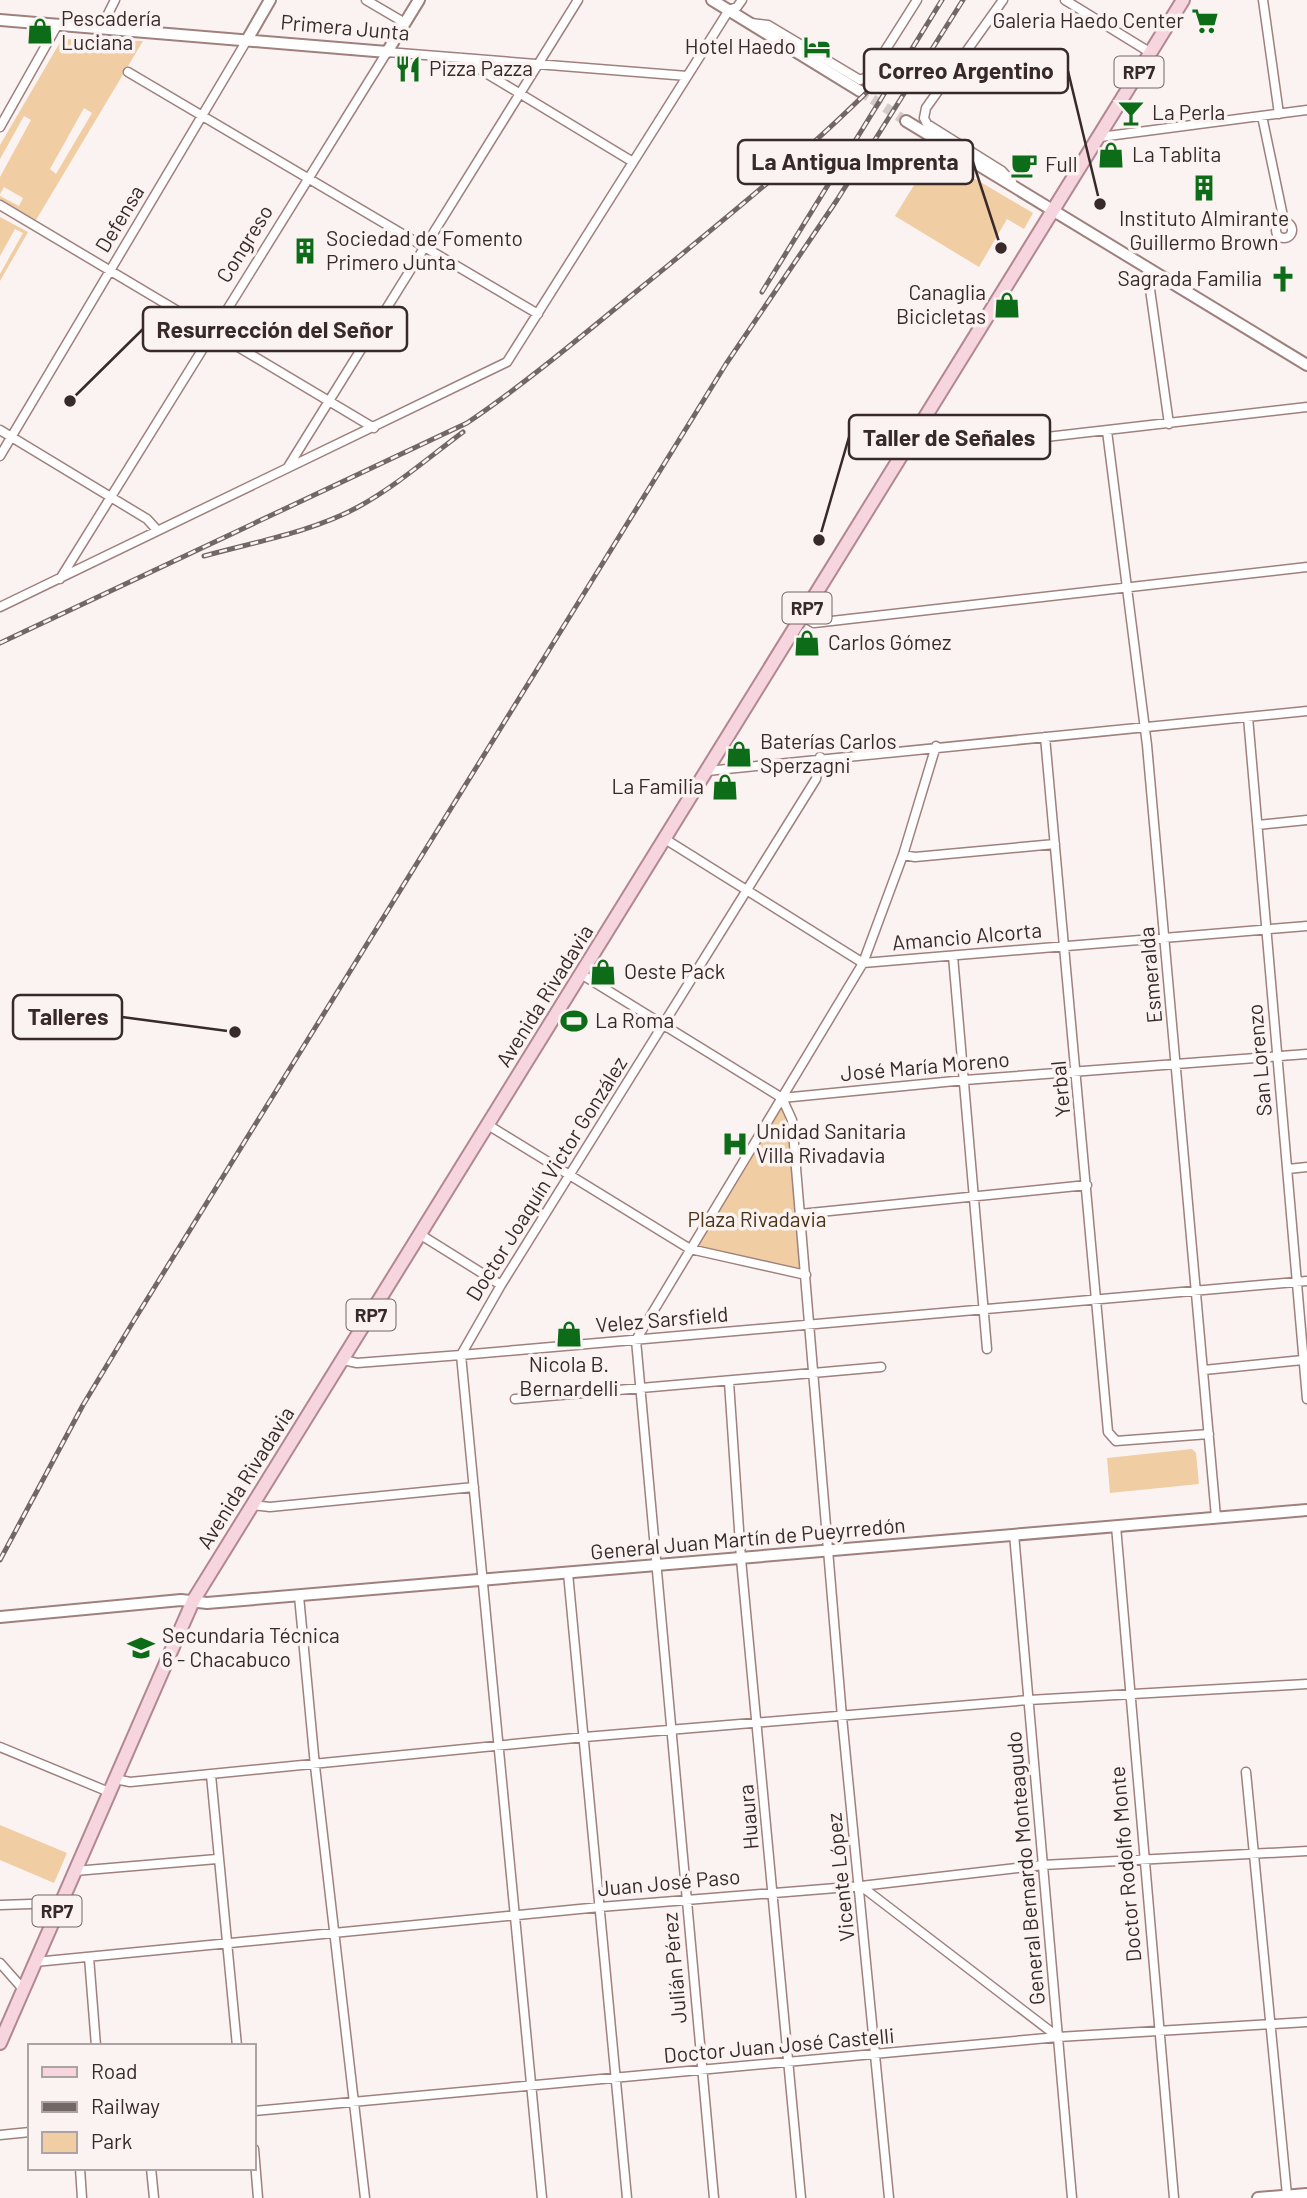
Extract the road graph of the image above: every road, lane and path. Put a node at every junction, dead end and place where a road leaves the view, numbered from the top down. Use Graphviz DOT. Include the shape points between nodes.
graph roads {
  1 [pos="115,0"];
  2 [pos="270,0"];
  3 [pos="366,0"];
  4 [pos="419,0"];
  5 [pos="578,0"];
  6 [pos="712,0"];
  7 [pos="742,0"];
  8 [pos="917,0"];
  9 [pos="1003,0"];
  10 [pos="1065,0"];
  11 [pos="1183,0"];
  12 [pos="1263,0"];
  13 [pos="728,5"];
  14 [pos="0,20"];
  15 [pos="405,23"];
  16 [pos="750,23"];
  17 [pos="58,24"];
  18 [pos="101,28"];
  19 [pos="247,40"];
  20 [pos="387,51"];
  21 [pos="1151,53"];
  22 [pos="458,57"];
  23 [pos="540,62"];
  24 [pos="128,72"];
  25 [pos="687,76"];
  26 [pos="860,86"];
  27 [pos="520,94"];
  28 [pos="1307,110"];
  29 [pos="1279,114"];
  30 [pos="205,115"];
  31 [pos="1262,116"];
  32 [pos="906,121"];
  33 [pos="0,127"];
  34 [pos="1100,137"];
  35 [pos="633,162"];
  36 [pos="308,177"];
  37 [pos="1018,190"];
  38 [pos="0,205"];
  39 [pos="1053,211"];
  40 [pos="1284,221"];
  41 [pos="425,246"];
  42 [pos="1147,268"];
  43 [pos="111,270"];
  44 [pos="538,314"];
  45 [pos="214,330"];
  46 [pos="1307,365"];
  47 [pos="330,400"];
  48 [pos="1307,407"];
  49 [pos="1169,424"];
  50 [pos="374,428"];
  51 [pos="0,429"];
  52 [pos="1107,431"];
  53 [pos="12,436"];
  54 [pos="909,446"];
  55 [pos="0,456"];
  56 [pos="287,469"];
  57 [pos="109,496"];
  58 [pos="157,530"];
  59 [pos="1307,567"];
  60 [pos="60,579"];
  61 [pos="1127,587"];
  62 [pos="0,607"];
  63 [pos="802,616"];
  64 [pos="1307,711"];
  65 [pos="1248,717"];
  66 [pos="1145,728"];
  67 [pos="1045,737"];
  68 [pos="936,746"];
  69 [pos="820,757"];
  70 [pos="707,771"];
  71 [pos="1307,820"];
  72 [pos="1258,825"];
  73 [pos="665,839"];
  74 [pos="1055,844"];
  75 [pos="903,855"];
  76 [pos="746,891"];
  77 [pos="1307,926"];
  78 [pos="1266,930"];
  79 [pos="1166,938"];
  80 [pos="1064,945"];
  81 [pos="953,956"];
  82 [pos="863,963"];
  83 [pos="581,974"];
  84 [pos="663,1025"];
  85 [pos="1307,1054"];
  86 [pos="1277,1056"];
  87 [pos="1177,1063"];
  88 [pos="1077,1072"];
  89 [pos="965,1080"];
  90 [pos="782,1098"];
  91 [pos="488,1125"];
  92 [pos="1307,1167"];
  93 [pos="1288,1169"];
  94 [pos="571,1175"];
  95 [pos="1087,1185"];
  96 [pos="975,1196"];
  97 [pos="800,1214"];
  98 [pos="421,1235"];
  99 [pos="691,1249"];
  100 [pos="806,1275"];
  101 [pos="1307,1281"];
  102 [pos="1296,1282"];
  103 [pos="501,1285"];
  104 [pos="1198,1290"];
  105 [pos="1096,1301"];
  106 [pos="984,1308"];
  107 [pos="811,1324"];
  108 [pos="636,1340"];
  109 [pos="987,1349"];
  110 [pos="461,1355"];
  111 [pos="343,1360"];
  112 [pos="1303,1360"];
  113 [pos="881,1367"];
  114 [pos="1205,1370"];
  115 [pos="814,1374"];
  116 [pos="729,1382"];
  117 [pos="641,1389"];
  118 [pos="515,1399"];
  119 [pos="1307,1399"];
  120 [pos="1209,1434"];
  121 [pos="474,1487"];
  122 [pos="252,1505"];
  123 [pos="1307,1510"];
  124 [pos="1216,1517"];
  125 [pos="1116,1526"];
  126 [pos="1014,1534"];
  127 [pos="829,1552"];
  128 [pos="741,1559"];
  129 [pos="655,1567"];
  130 [pos="568,1573"];
  131 [pos="482,1580"];
  132 [pos="299,1596"];
  133 [pos="193,1601"];
  134 [pos="0,1617"];
  135 [pos="1307,1684"];
  136 [pos="1130,1694"];
  137 [pos="1029,1700"];
  138 [pos="842,1717"];
  139 [pos="757,1723"];
  140 [pos="670,1732"];
  141 [pos="585,1737"];
  142 [pos="498,1745"];
  143 [pos="0,1746"];
  144 [pos="315,1766"];
  145 [pos="1245,1772"];
  146 [pos="211,1775"];
  147 [pos="115,1779"];
  148 [pos="109,1792"];
  149 [pos="1307,1851"];
  150 [pos="1254,1854"];
  151 [pos="217,1859"];
  152 [pos="1143,1859"];
  153 [pos="1043,1866"];
  154 [pos="75,1871"];
  155 [pos="861,1886"];
  156 [pos="774,1892"];
  157 [pos="686,1900"];
  158 [pos="61,1903"];
  159 [pos="0,1905"];
  160 [pos="600,1907"];
  161 [pos="513,1915"];
  162 [pos="336,1933"];
  163 [pos="226,1944"];
  164 [pos="89,1957"];
  165 [pos="35,1962"];
  166 [pos="0,1963"];
  167 [pos="23,1989"];
  168 [pos="1307,2022"];
  169 [pos="1269,2024"];
  170 [pos="1158,2032"];
  171 [pos="1058,2037"];
  172 [pos="0,2043"];
  173 [pos="96,2044"];
  174 [pos="237,2044"];
  175 [pos="875,2055"];
  176 [pos="788,2063"];
  177 [pos="702,2071"];
  178 [pos="616,2078"];
  179 [pos="530,2085"];
  180 [pos="355,2103"];
  181 [pos="256,2111"];
  182 [pos="28,2132"];
  183 [pos="0,2135"];
  184 [pos="80,2170"];
  185 [pos="151,2170"];
  186 [pos="256,2170"];
  187 [pos="1307,2193"];
  188 [pos="1287,2195"];
  189 [pos="82,2198"];
  190 [pos="154,2198"];
  191 [pos="258,2198"];
  192 [pos="365,2198"];
  193 [pos="542,2198"];
  194 [pos="627,2198"];
  195 [pos="714,2198"];
  196 [pos="801,2198"];
  197 [pos="889,2198"];
  198 [pos="1072,2198"];
  199 [pos="1174,2198"];
  200 [pos="1258,2198"];
  1 -- 18 [label="street"];
  2 -- 19 [label="street, Defensa"];
  3 -- 15 [label="street"];
  4 -- 15 [label="street, Congreso"];
  5 -- 23 [label="street"];
  6 -- 13 [label="street"];
  7 -- 13 [label="street" via="737,7"];
  8 -- 26 [label="street"];
  9 -- 37 [label="street" via="926,108 924,118 1002,172"];
  10 -- 21 [label="street"];
  11 -- 21 [label="main road, Avenida Rivadavia / RP7"];
  12 -- 29 [label="street"];
  13 -- 16 [label="street"];
  13 -- 25 [label="street"];
  14 -- 17 [label="street, Primera Junta"];
  15 -- 20 [label="street, Congreso"];
  16 -- 26 [label="street"];
  16 -- 26 [label="street" via="768,25"];
  17 -- 18 [label="street, Primera Junta"];
  17 -- 33 [label="street"];
  18 -- 19 [label="street, Primera Junta"];
  19 -- 20 [label="street, Primera Junta"];
  19 -- 30 [label="street, Defensa"];
  20 -- 22 [label="street, Primera Junta"];
  20 -- 36 [label="street, Congreso"];
  21 -- 34 [label="main road, Avenida Rivadavia / RP7"];
  22 -- 23 [label="street, Primera Junta"];
  22 -- 27 [label="street"];
  23 -- 25 [label="street, Primera Junta"];
  23 -- 27 [label="street"];
  24 -- 30 [label="street"];
  25 -- 35 [label="street"];
  27 -- 35 [label="street"];
  27 -- 41 [label="street"];
  28 -- 29 [label="street"];
  29 -- 31 [label="street"];
  30 -- 36 [label="street"];
  30 -- 43 [label="street, Defensa"];
  31 -- 34 [label="street"];
  31 -- 40 [label="street"];
  32 -- 37 [label="street"];
  34 -- 39 [label="main road, Avenida Rivadavia / RP7"];
  35 -- 44 [label="street"];
  36 -- 41 [label="street"];
  36 -- 45 [label="street, Congreso"];
  37 -- 39 [label="street"];
  38 -- 43 [label="street"];
  39 -- 42 [label="street"];
  39 -- 54 [label="main road, Avenida Rivadavia / RP7"];
  41 -- 44 [label="street"];
  41 -- 47 [label="street"];
  42 -- 46 [label="street"];
  42 -- 49 [label="street"];
  43 -- 45 [label="street"];
  43 -- 53 [label="street, Defensa"];
  44 -- 50 [label="street" via="507,362"];
  45 -- 47 [label="street"];
  45 -- 57 [label="street, Congreso"];
  47 -- 50 [label="street"];
  47 -- 56 [label="street"];
  48 -- 49 [label="street"];
  49 -- 52 [label="street"];
  50 -- 56 [label="street"];
  51 -- 53 [label="street"];
  52 -- 54 [label="street" via="925,451"];
  52 -- 61 [label="street, Esmeralda"];
  53 -- 55 [label="street, Defensa"];
  53 -- 57 [label="street"];
  54 -- 63 [label="main road, Avenida Rivadavia / RP7"];
  56 -- 58 [label="street"];
  57 -- 58 [label="street"];
  57 -- 60 [label="street, Congreso"];
  58 -- 60 [label="street"];
  59 -- 61 [label="street"];
  60 -- 62 [label="street"];
  61 -- 63 [label="street" via="814,622"];
  61 -- 66 [label="street, Esmeralda"];
  63 -- 70 [label="main road, Avenida Rivadavia / RP7"];
  64 -- 65 [label="street"];
  65 -- 66 [label="street"];
  65 -- 72 [label="street, San Lorenzo"];
  66 -- 67 [label="street"];
  66 -- 79 [label="street, Esmeralda"];
  67 -- 68 [label="street"];
  67 -- 74 [label="street, Yerbal"];
  68 -- 69 [label="street"];
  68 -- 75 [label="street"];
  69 -- 70 [label="street"];
  69 -- 76 [label="street, Doctor Joaquín Victor González" via="816,779"];
  70 -- 73 [label="main road, Avenida Rivadavia / RP7"];
  71 -- 72 [label="street"];
  72 -- 78 [label="street, San Lorenzo"];
  73 -- 76 [label="street, Amancio Alcorta"];
  73 -- 83 [label="main road, Avenida Rivadavia / RP7"];
  74 -- 75 [label="street"];
  74 -- 80 [label="street, Yerbal"];
  75 -- 82 [label="street"];
  76 -- 82 [label="street, Amancio Alcorta"];
  76 -- 84 [label="street, Doctor Joaquín Victor González"];
  77 -- 78 [label="street, Amancio Alcorta"];
  78 -- 79 [label="street, Amancio Alcorta"];
  78 -- 86 [label="street, San Lorenzo"];
  79 -- 80 [label="street, Amancio Alcorta"];
  79 -- 87 [label="street, Esmeralda"];
  80 -- 81 [label="street, Amancio Alcorta"];
  80 -- 88 [label="street, Yerbal"];
  81 -- 82 [label="street, Amancio Alcorta"];
  81 -- 89 [label="street"];
  82 -- 90 [label="street"];
  83 -- 84 [label="street"];
  83 -- 91 [label="main road, Avenida Rivadavia / RP7"];
  84 -- 90 [label="street"];
  84 -- 94 [label="street, Doctor Joaquín Victor González"];
  85 -- 86 [label="street, José María Moreno"];
  86 -- 87 [label="street, José María Moreno"];
  86 -- 93 [label="street, San Lorenzo"];
  87 -- 88 [label="street, José María Moreno"];
  87 -- 104 [label="street, Esmeralda"];
  88 -- 89 [label="street, José María Moreno"];
  88 -- 95 [label="street, Yerbal"];
  89 -- 90 [label="street, José María Moreno"];
  89 -- 96 [label="street"];
  90 -- 97 [label="street, Vicente López" via="792,1120"];
  90 -- 99 [label="street"];
  91 -- 94 [label="street"];
  91 -- 98 [label="main road, Avenida Rivadavia / RP7"];
  92 -- 93 [label="street"];
  93 -- 102 [label="street, San Lorenzo"];
  94 -- 99 [label="street"];
  94 -- 103 [label="street, Doctor Joaquín Victor González"];
  95 -- 96 [label="street"];
  95 -- 105 [label="street, Yerbal"];
  96 -- 97 [label="street"];
  96 -- 106 [label="street"];
  97 -- 100 [label="street, Vicente López"];
  98 -- 103 [label="street"];
  98 -- 111 [label="main road, Avenida Rivadavia / RP7"];
  99 -- 100 [label="street"];
  99 -- 108 [label="street"];
  100 -- 107 [label="street, Vicente López"];
  101 -- 102 [label="street, Velez Sarsfield"];
  102 -- 104 [label="street, Velez Sarsfield"];
  102 -- 112 [label="street, San Lorenzo"];
  103 -- 110 [label="street, Doctor Joaquín Victor González"];
  104 -- 105 [label="street, Velez Sarsfield"];
  104 -- 114 [label="street, Esmeralda"];
  105 -- 106 [label="street, Velez Sarsfield"];
  105 -- 120 [label="street, Yerbal" via="1111,1437 1116,1441"];
  106 -- 107 [label="street, Velez Sarsfield"];
  106 -- 109 [label="street"];
  107 -- 108 [label="street, Velez Sarsfield"];
  107 -- 115 [label="street, Vicente López"];
  108 -- 110 [label="street, Velez Sarsfield"];
  108 -- 117 [label="street, Julián Pérez"];
  110 -- 111 [label="street, Velez Sarsfield" via="356,1363"];
  110 -- 121 [label="street"];
  111 -- 122 [label="main road, Avenida Rivadavia / RP7"];
  112 -- 114 [label="street"];
  112 -- 119 [label="street, San Lorenzo"];
  113 -- 115 [label="street"];
  114 -- 120 [label="street, Esmeralda"];
  115 -- 116 [label="street"];
  115 -- 127 [label="street, Vicente López"];
  116 -- 117 [label="street"];
  116 -- 128 [label="street, Huaura"];
  117 -- 118 [label="street"];
  117 -- 129 [label="street, Julián Pérez"];
  120 -- 124 [label="street, Esmeralda"];
  121 -- 122 [label="street"];
  121 -- 131 [label="street"];
  122 -- 133 [label="main road, Avenida Rivadavia / RP7"];
  123 -- 124 [label="street, General Juan Martín de Pueyrredón"];
  124 -- 125 [label="street, General Juan Martín de Pueyrredón"];
  125 -- 126 [label="street, General Juan Martín de Pueyrredón"];
  125 -- 136 [label="street, Doctor Rodolfo Monte"];
  126 -- 127 [label="street, General Juan Martín de Pueyrredón"];
  126 -- 137 [label="street, General Bernardo Monteagudo"];
  127 -- 128 [label="street, General Juan Martín de Pueyrredón"];
  127 -- 138 [label="street, Vicente López"];
  128 -- 129 [label="street, General Juan Martín de Pueyrredón"];
  128 -- 139 [label="street, Huaura"];
  129 -- 130 [label="street, General Juan Martín de Pueyrredón"];
  129 -- 140 [label="street, Julián Pérez"];
  130 -- 131 [label="street, General Juan Martín de Pueyrredón"];
  130 -- 141 [label="street"];
  131 -- 132 [label="street, General Juan Martín de Pueyrredón"];
  131 -- 142 [label="street"];
  132 -- 133 [label="street, General Juan Martín de Pueyrredón"];
  132 -- 144 [label="street"];
  133 -- 134 [label="street, General Juan Martín de Pueyrredón"];
  133 -- 147 [label="main road, Avenida Rivadavia / RP7"];
  135 -- 136 [label="street"];
  136 -- 137 [label="street"];
  136 -- 152 [label="street, Doctor Rodolfo Monte"];
  137 -- 138 [label="street"];
  137 -- 153 [label="street, General Bernardo Monteagudo"];
  138 -- 139 [label="street"];
  138 -- 155 [label="street, Vicente López"];
  139 -- 140 [label="street"];
  139 -- 156 [label="street, Huaura"];
  140 -- 141 [label="street"];
  140 -- 157 [label="street, Julián Pérez"];
  141 -- 142 [label="street"];
  141 -- 160 [label="street"];
  142 -- 144 [label="street"];
  142 -- 161 [label="street"];
  143 -- 148 [label="street"];
  144 -- 146 [label="street"];
  144 -- 162 [label="street"];
  145 -- 150 [label="street"];
  146 -- 147 [label="street" via="130,1782"];
  146 -- 151 [label="street"];
  147 -- 148 [label="main road, Avenida Rivadavia / RP7"];
  148 -- 154 [label="main road, Avenida Rivadavia / RP7"];
  149 -- 150 [label="street, Juan José Paso"];
  150 -- 152 [label="street, Juan José Paso"];
  150 -- 169 [label="street"];
  151 -- 154 [label="street"];
  151 -- 163 [label="street"];
  152 -- 153 [label="street, Juan José Paso"];
  152 -- 170 [label="street, Doctor Rodolfo Monte"];
  153 -- 155 [label="street, Juan José Paso"];
  153 -- 171 [label="street, General Bernardo Monteagudo"];
  154 -- 158 [label="main road, Avenida Rivadavia / RP7"];
  155 -- 156 [label="street, Juan José Paso"];
  155 -- 171 [label="street"];
  155 -- 175 [label="street, Vicente López"];
  156 -- 157 [label="street, Juan José Paso"];
  156 -- 176 [label="street, Huaura"];
  157 -- 160 [label="street, Juan José Paso"];
  157 -- 177 [label="street, Julián Pérez"];
  158 -- 159 [label="street"];
  158 -- 165 [label="main road, Avenida Rivadavia / RP7"];
  160 -- 161 [label="street, Juan José Paso"];
  160 -- 178 [label="street"];
  161 -- 162 [label="street, Juan José Paso"];
  161 -- 179 [label="street"];
  162 -- 163 [label="street, Juan José Paso"];
  162 -- 180 [label="street"];
  163 -- 164 [label="street, Juan José Paso"];
  163 -- 174 [label="street"];
  164 -- 165 [label="street, Juan José Paso"];
  164 -- 173 [label="street"];
  165 -- 167 [label="main road, Avenida Rivadavia / RP7"];
  166 -- 167 [label="street"];
  167 -- 172 [label="main road, Avenida Rivadavia / RP7"];
  168 -- 169 [label="street, Doctor Juan José Castelli"];
  169 -- 170 [label="street, Doctor Juan José Castelli"];
  169 -- 188 [label="street"];
  170 -- 171 [label="street, Doctor Juan José Castelli"];
  170 -- 199 [label="street, Doctor Rodolfo Monte"];
  171 -- 175 [label="street, Doctor Juan José Castelli"];
  171 -- 198 [label="street, General Bernardo Monteagudo"];
  175 -- 176 [label="street, Doctor Juan José Castelli"];
  175 -- 197 [label="street, Vicente López"];
  176 -- 177 [label="street, Doctor Juan José Castelli"];
  176 -- 196 [label="street, Huaura"];
  177 -- 178 [label="street, Doctor Juan José Castelli"];
  177 -- 195 [label="street, Julián Pérez"];
  178 -- 179 [label="street, Doctor Juan José Castelli"];
  178 -- 194 [label="street"];
  179 -- 180 [label="street, Doctor Juan José Castelli"];
  179 -- 193 [label="street"];
  180 -- 181 [label="street, Doctor Juan José Castelli"];
  180 -- 192 [label="street"];
  182 -- 183 [label="street"];
  184 -- 189 [label="street"];
  185 -- 190 [label="street"];
  186 -- 191 [label="street"];
  187 -- 188 [label="street"];
  188 -- 200 [label="street"];
}
